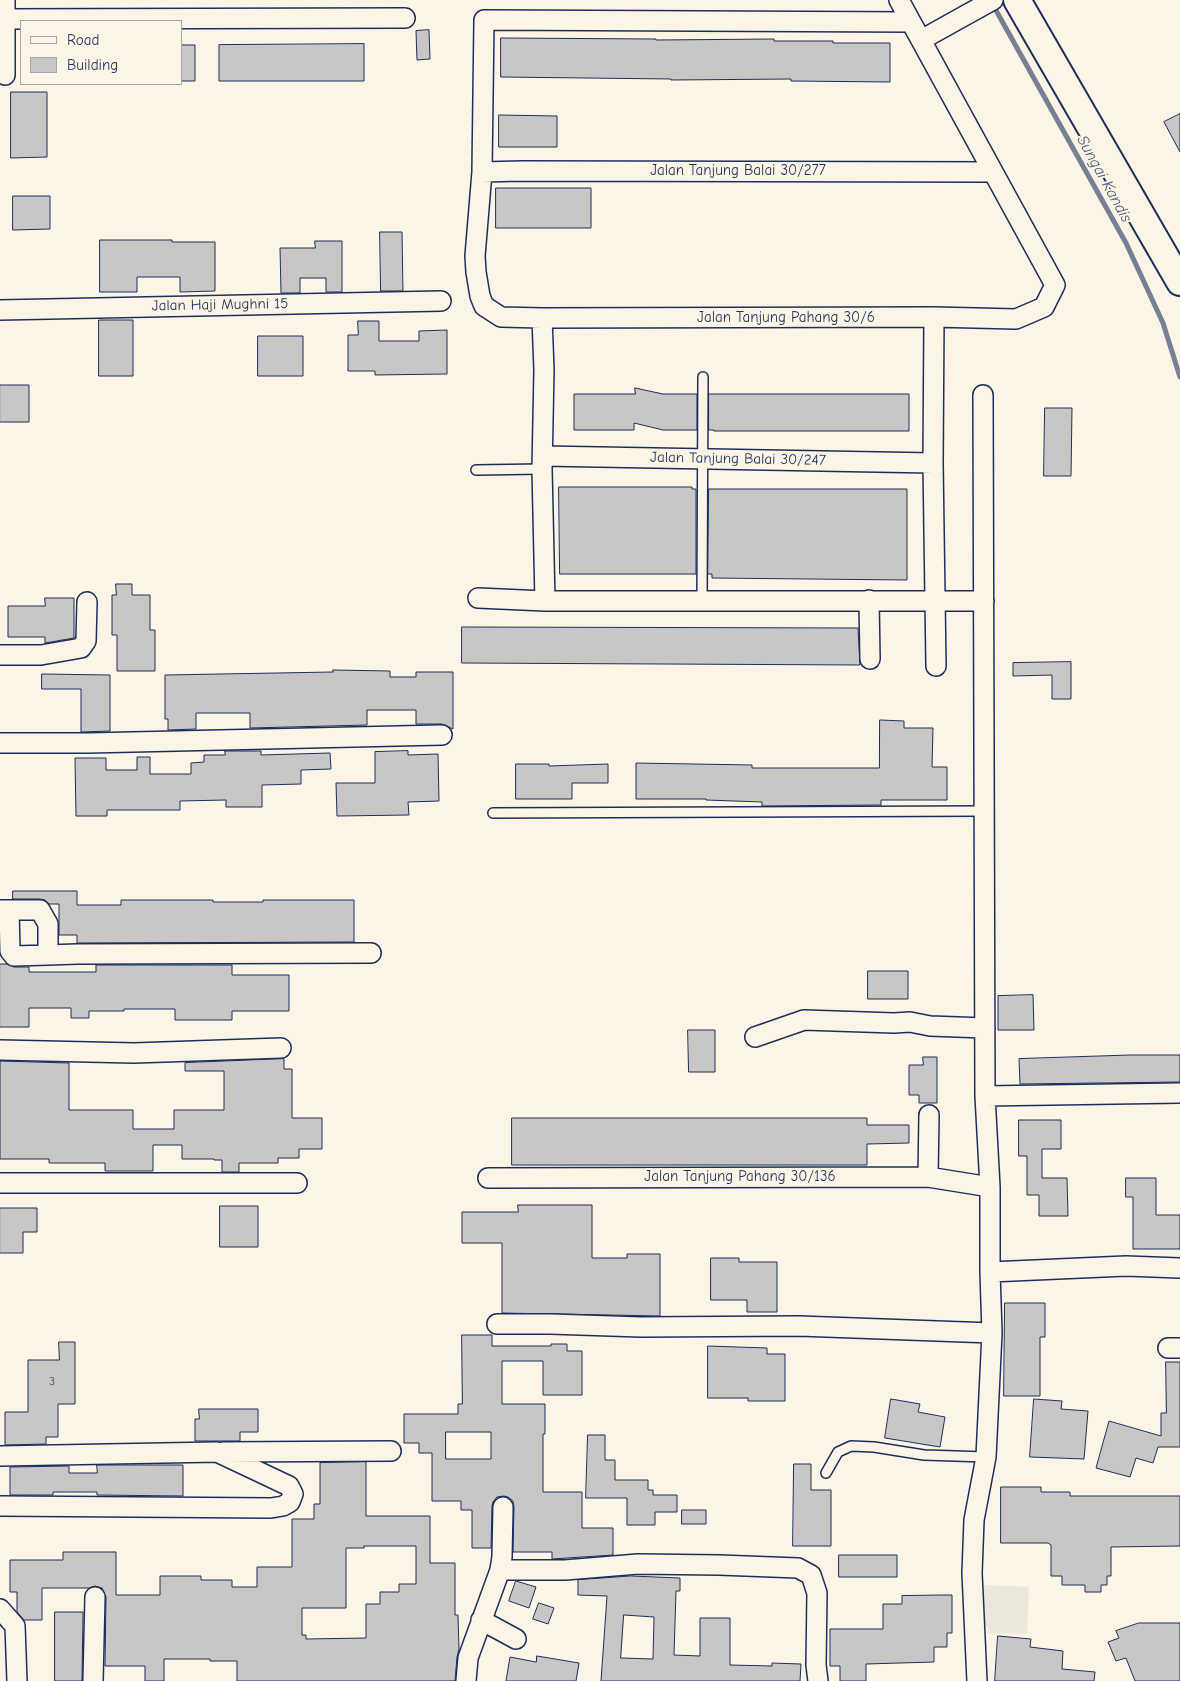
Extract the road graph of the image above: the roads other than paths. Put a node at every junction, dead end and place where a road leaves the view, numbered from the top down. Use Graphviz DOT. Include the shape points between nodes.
graph roads {
  1 [pos="5,0"];
  2 [pos="899,0"];
  3 [pos="1017,0"];
  4 [pos="989,2"];
  5 [pos="405,18"];
  6 [pos="2,19"];
  7 [pos="911,22"];
  8 [pos="921,40"];
  9 [pos="5,76"];
  10 [pos="482,172"];
  11 [pos="993,172"];
  12 [pos="1180,282"];
  13 [pos="441,301"];
  14 [pos="0,310"];
  15 [pos="934,317"];
  16 [pos="542,318"];
  17 [pos="704,376"];
  18 [pos="983,395"];
  19 [pos="703,458"];
  20 [pos="542,462"];
  21 [pos="933,463"];
  22 [pos="476,470"];
  23 [pos="478,598"];
  24 [pos="702,600"];
  25 [pos="869,600"];
  26 [pos="936,600"];
  27 [pos="984,600"];
  28 [pos="545,601"];
  29 [pos="86,602"];
  30 [pos="0,655"];
  31 [pos="870,659"];
  32 [pos="936,666"];
  33 [pos="442,735"];
  34 [pos="0,742"];
  35 [pos="984,811"];
  36 [pos="492,813"];
  37 [pos="4,910"];
  38 [pos="371,953"];
  39 [pos="48,955"];
  40 [pos="985,1028"];
  41 [pos="755,1037"];
  42 [pos="280,1048"];
  43 [pos="0,1050"];
  44 [pos="1180,1093"];
  45 [pos="985,1096"];
  46 [pos="929,1116"];
  47 [pos="928,1177"];
  48 [pos="488,1178"];
  49 [pos="0,1183"];
  50 [pos="297,1184"];
  51 [pos="990,1187"];
  52 [pos="1180,1268"];
  53 [pos="990,1272"];
  54 [pos="497,1324"];
  55 [pos="992,1333"];
  56 [pos="391,1450"];
  57 [pos="217,1452"];
  58 [pos="0,1456"];
  59 [pos="986,1458"];
  60 [pos="826,1473"];
  61 [pos="0,1506"];
  62 [pos="503,1507"];
  63 [pos="500,1570"];
  64 [pos="95,1597"];
  65 [pos="0,1610"];
  66 [pos="481,1620"];
  67 [pos="516,1639"];
  68 [pos="17,1681"];
  69 [pos="93,1681"];
  70 [pos="466,1681"];
  71 [pos="818,1681"];
  72 [pos="977,1681"];
  1 -- 6 [label="street"];
  2 -- 7 [label="street"];
  3 -- 12 [label="main road"];
  4 -- 8 [label="street"];
  5 -- 6 [label="street"];
  6 -- 9 [label="street"];
  7 -- 8 [label="street"];
  7 -- 10 [label="street" via="484,20"];
  8 -- 11 [label="street"];
  10 -- 11 [label="street, Jalan Tanjung Balai 30/277"];
  10 -- 16 [label="street, Jalan Tanjung Pahang 30/6" via="476,272 484,306 501,317"];
  11 -- 15 [label="street, Jalan Tanjung Pahang 30/6" via="1055,285 1044,307 1016,319"];
  13 -- 14 [label="street, Jalan Haji Mughni 15"];
  15 -- 16 [label="street, Jalan Tanjung Pahang 30/6"];
  15 -- 21 [label="street"];
  16 -- 20 [label="street"];
  17 -- 19 [label="lane"];
  18 -- 27 [label="street"];
  19 -- 20 [label="street, Jalan Tanjung Balai 30/247"];
  19 -- 21 [label="street, Jalan Tanjung Balai 30/247"];
  19 -- 24 [label="lane"];
  20 -- 22 [label="lane"];
  20 -- 28 [label="street"];
  21 -- 26 [label="street"];
  23 -- 28 [label="street"];
  24 -- 25 [label="street"];
  24 -- 28 [label="street"];
  25 -- 26 [label="street"];
  25 -- 31 [label="street"];
  26 -- 27 [label="street"];
  26 -- 32 [label="street"];
  27 -- 35 [label="street"];
  29 -- 30 [label="street" via="86,641 81,648 41,655"];
  33 -- 34 [label="street" via="98,743"];
  35 -- 36 [label="lane"];
  35 -- 40 [label="street"];
  37 -- 39 [label="street" via="11,954"];
  37 -- 39 [label="street" via="40,910 48,924"];
  38 -- 39 [label="street"];
  40 -- 41 [label="street" via="910,1022 804,1020"];
  40 -- 45 [label="street"];
  42 -- 43 [label="street" via="134,1053"];
  44 -- 45 [label="street"];
  45 -- 51 [label="street"];
  46 -- 47 [label="street"];
  47 -- 48 [label="street, Jalan Tanjung Pahang 30/136"];
  47 -- 51 [label="street, Jalan Tanjung Pahang 30/136"];
  49 -- 50 [label="street"];
  51 -- 53 [label="street"];
  52 -- 53 [label="street" via="1126,1266"];
  53 -- 55 [label="street"];
  54 -- 55 [label="street" via="799,1326"];
  55 -- 59 [label="street"];
  56 -- 57 [label="street"];
  57 -- 58 [label="street"];
  57 -- 61 [label="street" via="289,1486 293,1494 290,1502 271,1508"];
  59 -- 60 [label="lane" via="924,1455 874,1446 851,1446 838,1452"];
  59 -- 72 [label="street" via="974,1520 972,1573"];
  62 -- 63 [label="street"];
  63 -- 66 [label="street"];
  63 -- 71 [label="street" via="565,1570 638,1564 798,1568 811,1575 817,1593"];
  64 -- 69 [label="street"];
  65 -- 68 [label="street" via="16,1626"];
  66 -- 67 [label="street"];
  66 -- 70 [label="street" via="468,1658"];
}
